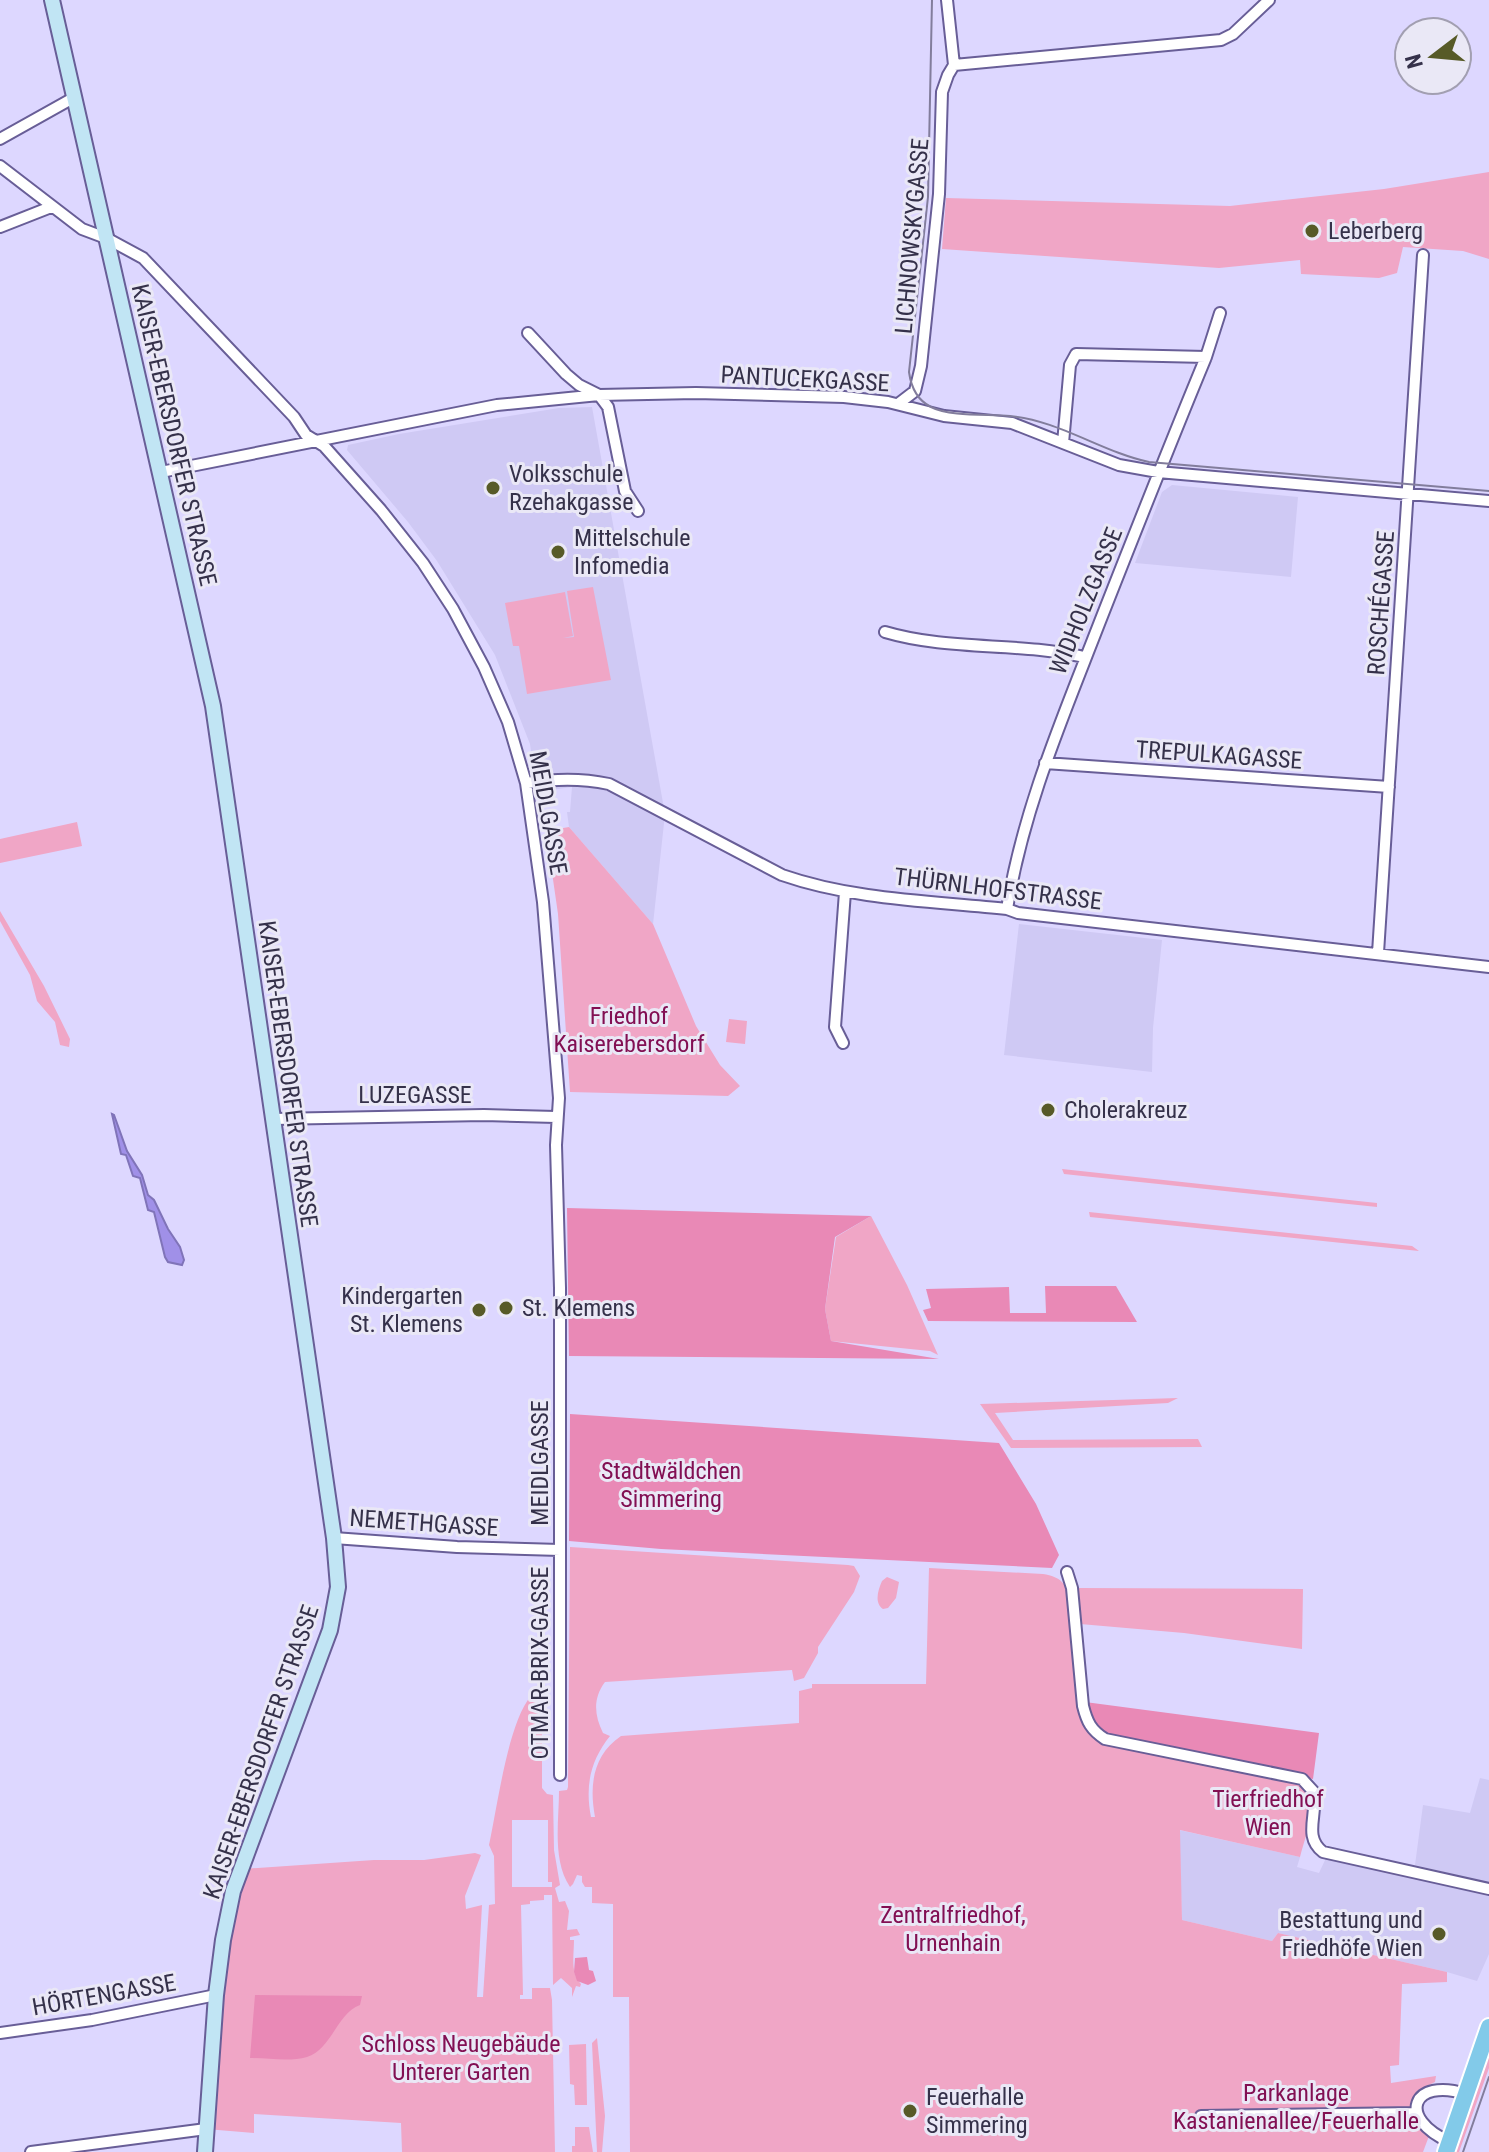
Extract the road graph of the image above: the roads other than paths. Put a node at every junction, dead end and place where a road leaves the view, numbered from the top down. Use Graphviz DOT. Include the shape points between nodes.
graph roads {
  1 [pos="52,0"];
  2 [pos="947,0"];
  3 [pos="1269,0"];
  4 [pos="954,65"];
  5 [pos="75,97"];
  6 [pos="0,139"];
  7 [pos="0,166"];
  8 [pos="51,207"];
  9 [pos="0,227"];
  10 [pos="106,238"];
  11 [pos="1423,255"];
  12 [pos="1220,313"];
  13 [pos="528,333"];
  14 [pos="1206,357"];
  15 [pos="599,395"];
  16 [pos="898,404"];
  17 [pos="315,443"];
  18 [pos="1063,443"];
  19 [pos="161,472"];
  20 [pos="1158,472"];
  21 [pos="1408,495"];
  22 [pos="1489,501"];
  23 [pos="638,511"];
  24 [pos="885,632"];
  25 [pos="1084,657"];
  26 [pos="1045,763"];
  27 [pos="526,783"];
  28 [pos="1389,787"];
  29 [pos="845,892"];
  30 [pos="1007,909"];
  31 [pos="1378,953"];
  32 [pos="1489,967"];
  33 [pos="843,1043"];
  34 [pos="556,1117"];
  35 [pos="273,1119"];
  36 [pos="334,1538"];
  37 [pos="560,1550"];
  38 [pos="1067,1572"];
  39 [pos="560,1775"];
  40 [pos="1489,1889"];
  41 [pos="216,1995"];
  42 [pos="1489,2027"];
  43 [pos="0,2033"];
  44 [pos="1466,2094"];
  45 [pos="1416,2113"];
  46 [pos="1201,2116"];
  47 [pos="206,2129"];
  48 [pos="1448,2147"];
  49 [pos="31,2152"];
  50 [pos="205,2152"];
  1 -- 5 [label="main road, KAISER-EBERSDORFER STRASSE"];
  2 -- 4 [label="street"];
  3 -- 4 [label="street" via="1233,34 1211,42"];
  4 -- 16 [label="street, LICHNOWSKYGASSE" via="942,92 939,194 921,366 915,391"];
  5 -- 6 [label="street"];
  5 -- 10 [label="main road, KAISER-EBERSDORFER STRASSE"];
  7 -- 8 [label="street, MEIDLGASSE"];
  8 -- 9 [label="street"];
  8 -- 10 [label="street, MEIDLGASSE"];
  10 -- 17 [label="street, MEIDLGASSE" via="143,258"];
  10 -- 19 [label="main road, KAISER-EBERSDORFER STRASSE"];
  11 -- 21 [label="street, ROSCHÉGASSE"];
  12 -- 14 [label="street, WIDHOLZGASSE"];
  13 -- 15 [label="street" via="566,374"];
  14 -- 18 [label="street" via="1074,355"];
  14 -- 20 [label="street, WIDHOLZGASSE"];
  15 -- 16 [label="street, PANTUCEKGASSE" via="807,395"];
  15 -- 17 [label="street, PANTUCEKGASSE" via="497,405"];
  15 -- 23 [label="street" via="608,407 625,491"];
  16 -- 18 [label="street, PANTUCEKGASSE" via="944,416 1012,423"];
  17 -- 19 [label="street, PANTUCEKGASSE"];
  17 -- 27 [label="street, MEIDLGASSE" via="324,446 381,510 453,609 508,722"];
  18 -- 20 [label="street, PANTUCEKGASSE" via="1128,468"];
  19 -- 35 [label="main road, KAISER-EBERSDORFER STRASSE" via="213,706"];
  20 -- 21 [label="street, PANTUCEKGASSE"];
  20 -- 25 [label="street, WIDHOLZGASSE"];
  21 -- 22 [label="street, PANTUCEKGASSE"];
  21 -- 28 [label="street, ROSCHÉGASSE"];
  24 -- 25 [label="street" via="910,640"];
  25 -- 26 [label="street, WIDHOLZGASSE"];
  26 -- 28 [label="street, TREPULKAGASSE"];
  26 -- 30 [label="street, WIDHOLZGASSE" via="1027,815"];
  27 -- 29 [label="street, THÜRNLHOFSTRASSE" via="559,778 609,784 782,875"];
  27 -- 34 [label="street, MEIDLGASSE" via="551,988"];
  28 -- 31 [label="street, ROSCHÉGASSE"];
  29 -- 30 [label="street, THÜRNLHOFSTRASSE"];
  29 -- 33 [label="street" via="835,1027"];
  30 -- 31 [label="street, THÜRNLHOFSTRASSE"];
  31 -- 32 [label="street, THÜRNLHOFSTRASSE"];
  34 -- 35 [label="street, LUZEGASSE"];
  34 -- 37 [label="street, MEIDLGASSE"];
  35 -- 36 [label="main road, KAISER-EBERSDORFER STRASSE"];
  36 -- 37 [label="street, NEMETHGASSE"];
  36 -- 41 [label="main road, KAISER-EBERSDORFER STRASSE" via="338,1587 330,1630 233,1891"];
  37 -- 39 [label="street, OTMAR-BRIX-GASSE"];
  38 -- 40 [label="street" via="1083,1706 1094,1732 1105,1739 1302,1779 1313,1791 1312,1837 1323,1852"];
  41 -- 43 [label="street, HÖRTENGASSE"];
  41 -- 47 [label="main road, KAISER-EBERSDORFER STRASSE"];
  42 -- 44 [label="main road"];
  44 -- 45 [label="street" via="1428,2092"];
  44 -- 48 [label="main road"];
  45 -- 46 [label="street"];
  45 -- 48 [label="street"];
  47 -- 49 [label="street"];
  47 -- 50 [label="main road, KAISER-EBERSDORFER STRASSE"];
}
